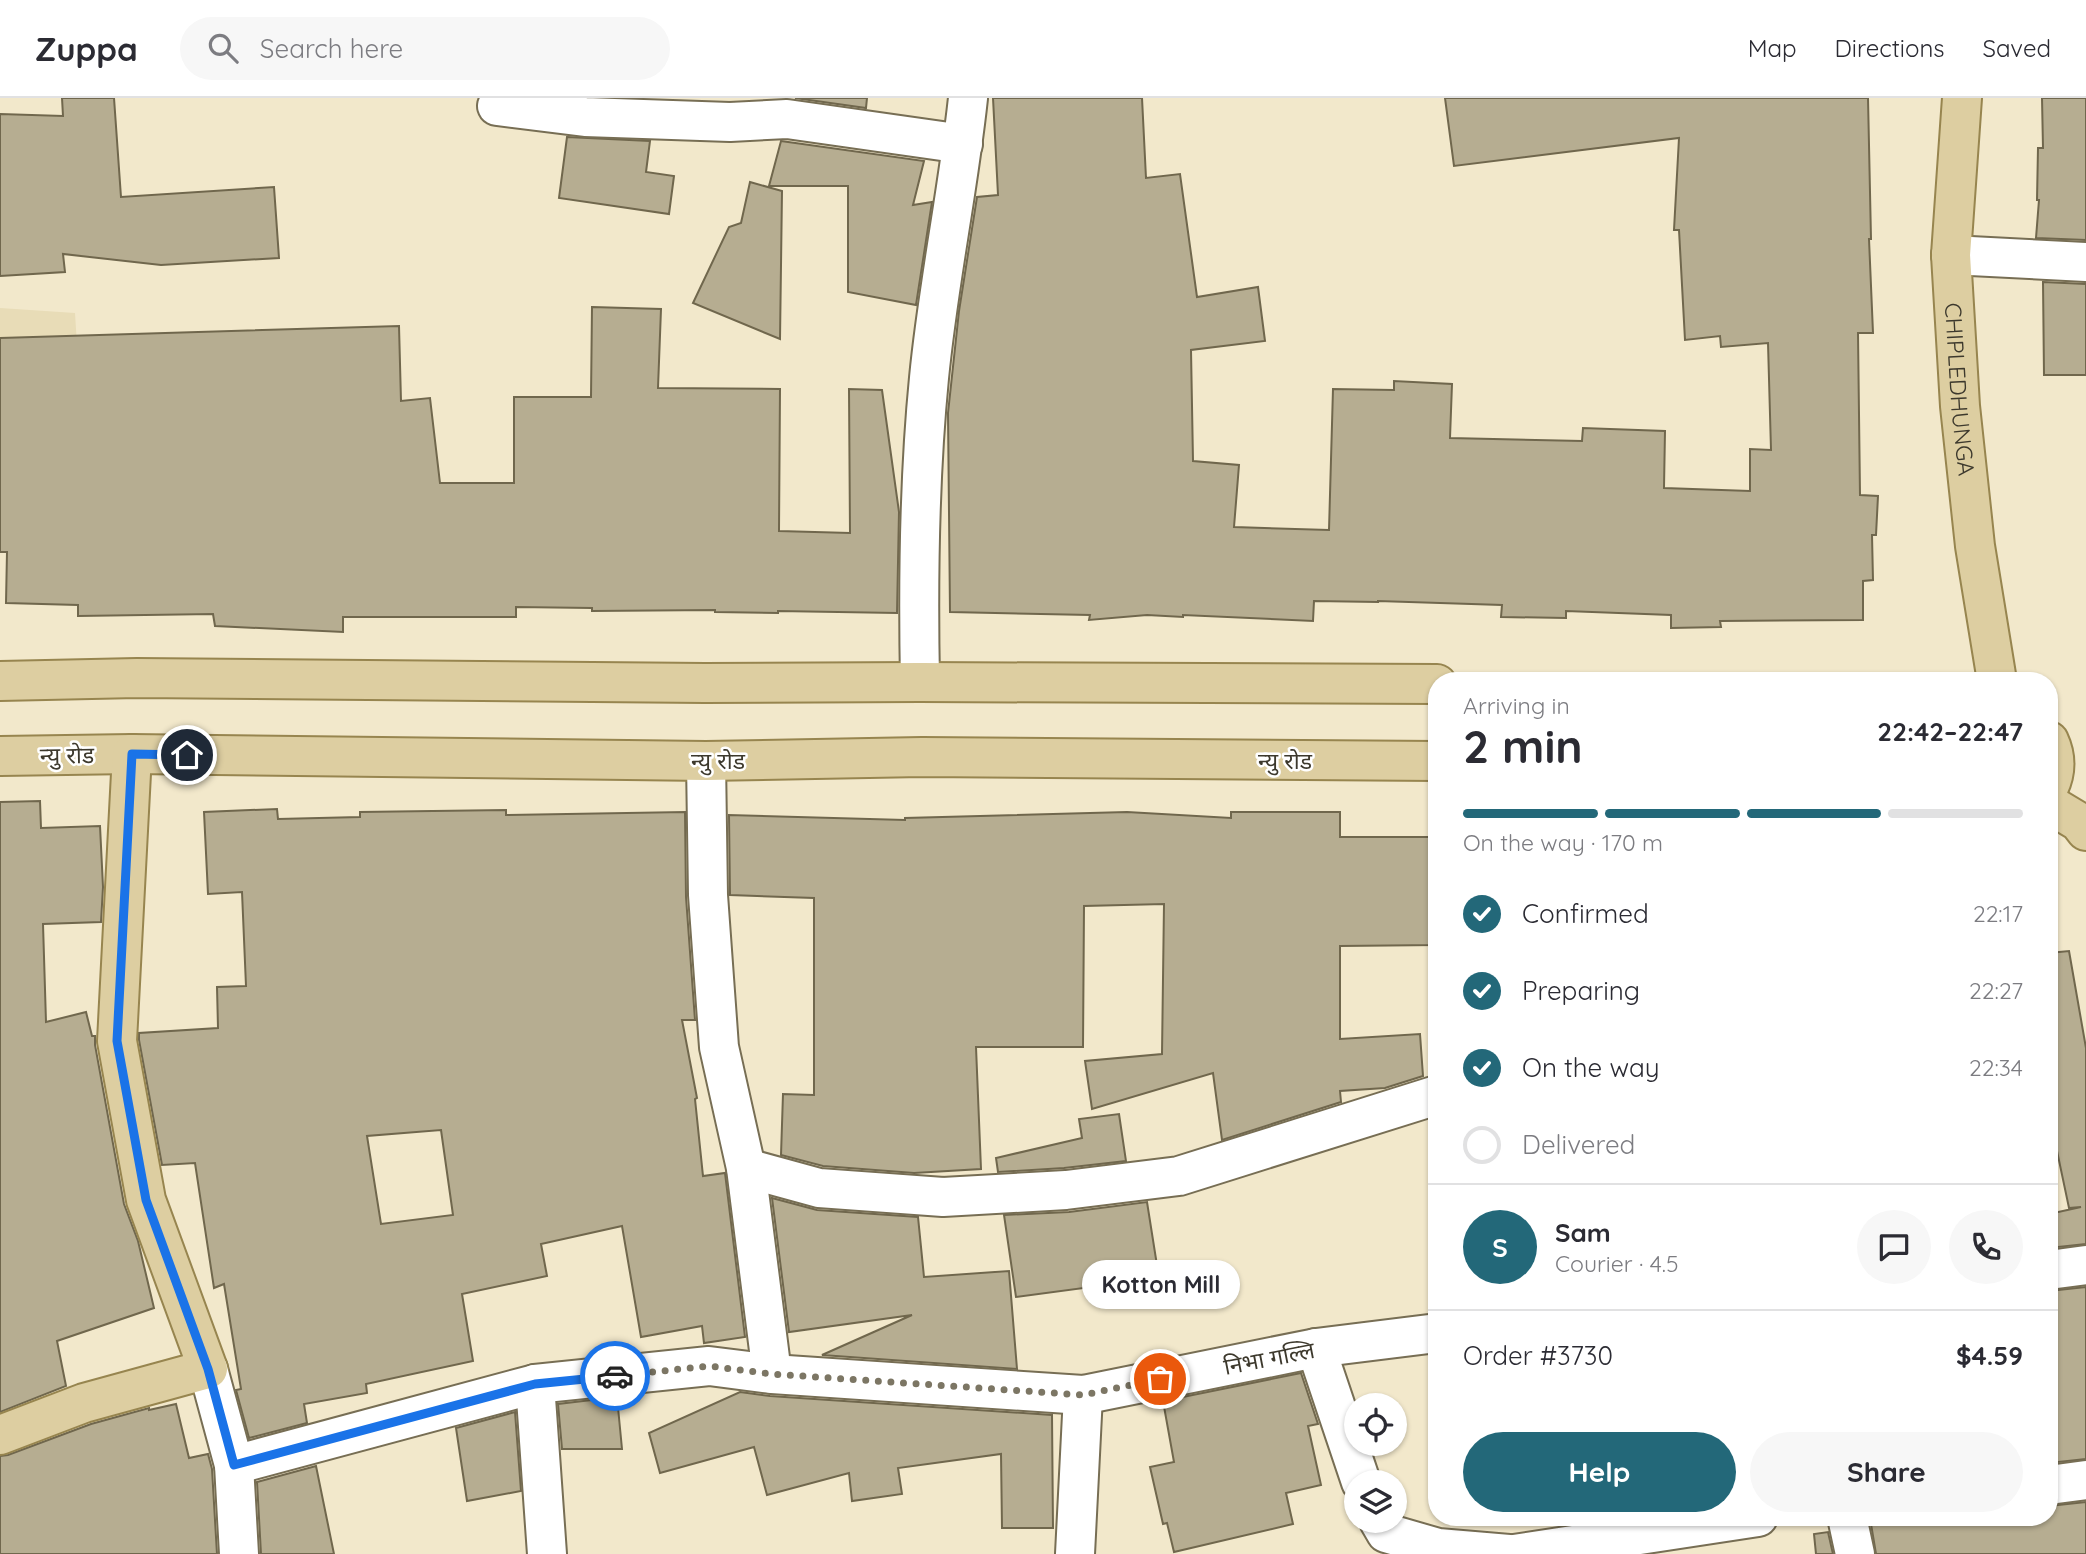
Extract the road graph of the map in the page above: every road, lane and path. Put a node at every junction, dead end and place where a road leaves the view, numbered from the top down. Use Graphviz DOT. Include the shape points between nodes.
graph roads {
  1 [pos="968,98"];
  2 [pos="1962,98"];
  3 [pos="497,106"];
  4 [pos="963,144"];
  5 [pos="1951,256"];
  6 [pos="2086,262"];
  7 [pos="1996,672"];
  8 [pos="0,681"];
  9 [pos="920,682"];
  10 [pos="1428,684"];
  11 [pos="132,754"];
  12 [pos="0,756"];
  13 [pos="706,761"];
  14 [pos="1428,761"];
  15 [pos="2058,809"];
  16 [pos="2086,831"];
  17 [pos="1428,1098"];
  18 [pos="746,1168"];
  19 [pos="2086,1265"];
  20 [pos="2058,1269"];
  21 [pos="1428,1334"];
  22 [pos="1316,1348"];
  23 [pos="208,1369"];
  24 [pos="772,1374"];
  25 [pos="535,1384"];
  26 [pos="1083,1395"];
  27 [pos="0,1435"];
  28 [pos="234,1465"];
  29 [pos="1357,1470"];
  30 [pos="2086,1480"];
  31 [pos="2058,1484"];
  32 [pos="1698,1526"];
  33 [pos="1849,1526"];
  34 [pos="1386,1533"];
  35 [pos="239,1554"];
  36 [pos="547,1554"];
  37 [pos="1075,1554"];
  38 [pos="1511,1554"];
  39 [pos="1855,1554"];
  1 -- 4 [label="street"];
  2 -- 5 [label="main road, CHIPLEDHUNGA"];
  3 -- 4 [label="street" via="585,117 730,122 787,119"];
  4 -- 9 [label="street" via="929,378 922,483"];
  5 -- 6 [label="street"];
  5 -- 7 [label="main road, CHIPLEDHUNGA" via="1975,546"];
  8 -- 9 [label="main road"];
  9 -- 10 [label="main road"];
  11 -- 12 [label="main road, न्यु रोड"];
  11 -- 13 [label="main road, न्यु रोड"];
  11 -- 23 [label="main road" via="117,1041 146,1200"];
  13 -- 14 [label="main road, न्यु रोड" via="922,757"];
  13 -- 18 [label="street" via="708,895 719,1047"];
  15 -- 16 [label="main road"];
  17 -- 18 [label="street" via="1179,1176 1066,1190 943,1197 819,1188"];
  18 -- 24 [label="street"];
  19 -- 20 [label="street"];
  21 -- 22 [label="street, निभा गल्लि"];
  22 -- 26 [label="street, निभा गल्लि"];
  22 -- 29 [label="street"];
  23 -- 27 [label="main road" via="84,1403"];
  23 -- 28 [label="street"];
  24 -- 25 [label="street, निभा गल्लि" via="709,1366"];
  24 -- 26 [label="street, निभा गल्लि"];
  25 -- 28 [label="street, निभा गल्लि"];
  25 -- 36 [label="street"];
  26 -- 37 [label="street"];
  28 -- 35 [label="street"];
  30 -- 31 [label="street"];
  32 -- 38 [label="street"];
  33 -- 39 [label="street"];
  34 -- 38 [label="street" via="1438,1548"];
}
